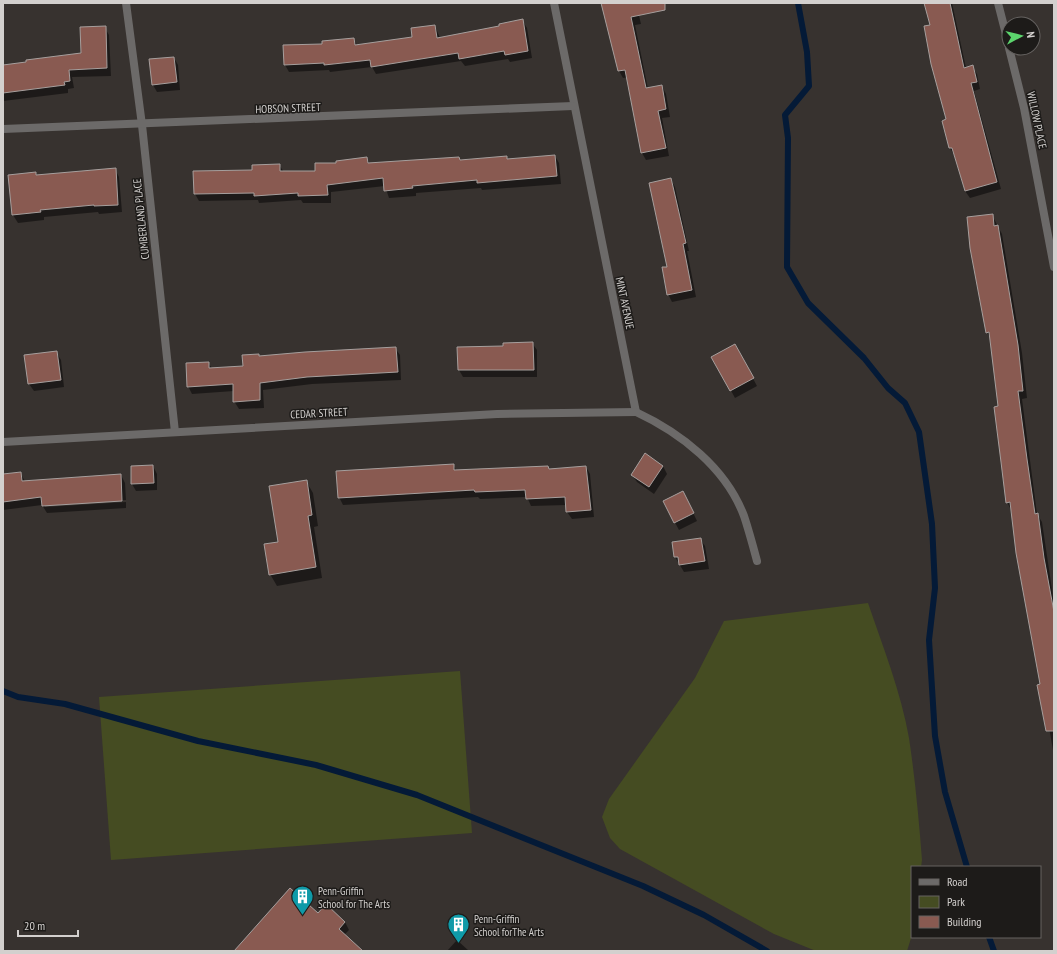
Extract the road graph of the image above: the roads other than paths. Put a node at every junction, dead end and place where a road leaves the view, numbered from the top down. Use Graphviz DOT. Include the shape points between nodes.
graph roads {
  1 [pos="126,3"];
  2 [pos="554,3"];
  3 [pos="998,3"];
  4 [pos="1001,16"];
  5 [pos="1011,56"];
  6 [pos="573,106"];
  7 [pos="142,125"];
  8 [pos="3,129"];
  9 [pos="1054,267"];
  10 [pos="636,412"];
  11 [pos="175,432"];
  12 [pos="3,442"];
  13 [pos="757,561"];
  1 -- 7 [label="street, CUMBERLAND PLACE"];
  2 -- 6 [label="street, MINT AVENUE"];
  3 -- 4 [label="street, WILLOW PLACE"];
  5 -- 9 [label="street, WILLOW PLACE" via="1024,108"];
  6 -- 7 [label="street, HOBSON STREET"];
  6 -- 10 [label="street, MINT AVENUE"];
  7 -- 8 [label="street, HOBSON STREET"];
  7 -- 11 [label="street, CUMBERLAND PLACE"];
  10 -- 11 [label="street, CEDAR STREET" via="497,414"];
  10 -- 13 [label="street" via="682,437 716,470 744,516"];
  11 -- 12 [label="street, CEDAR STREET"];
}
